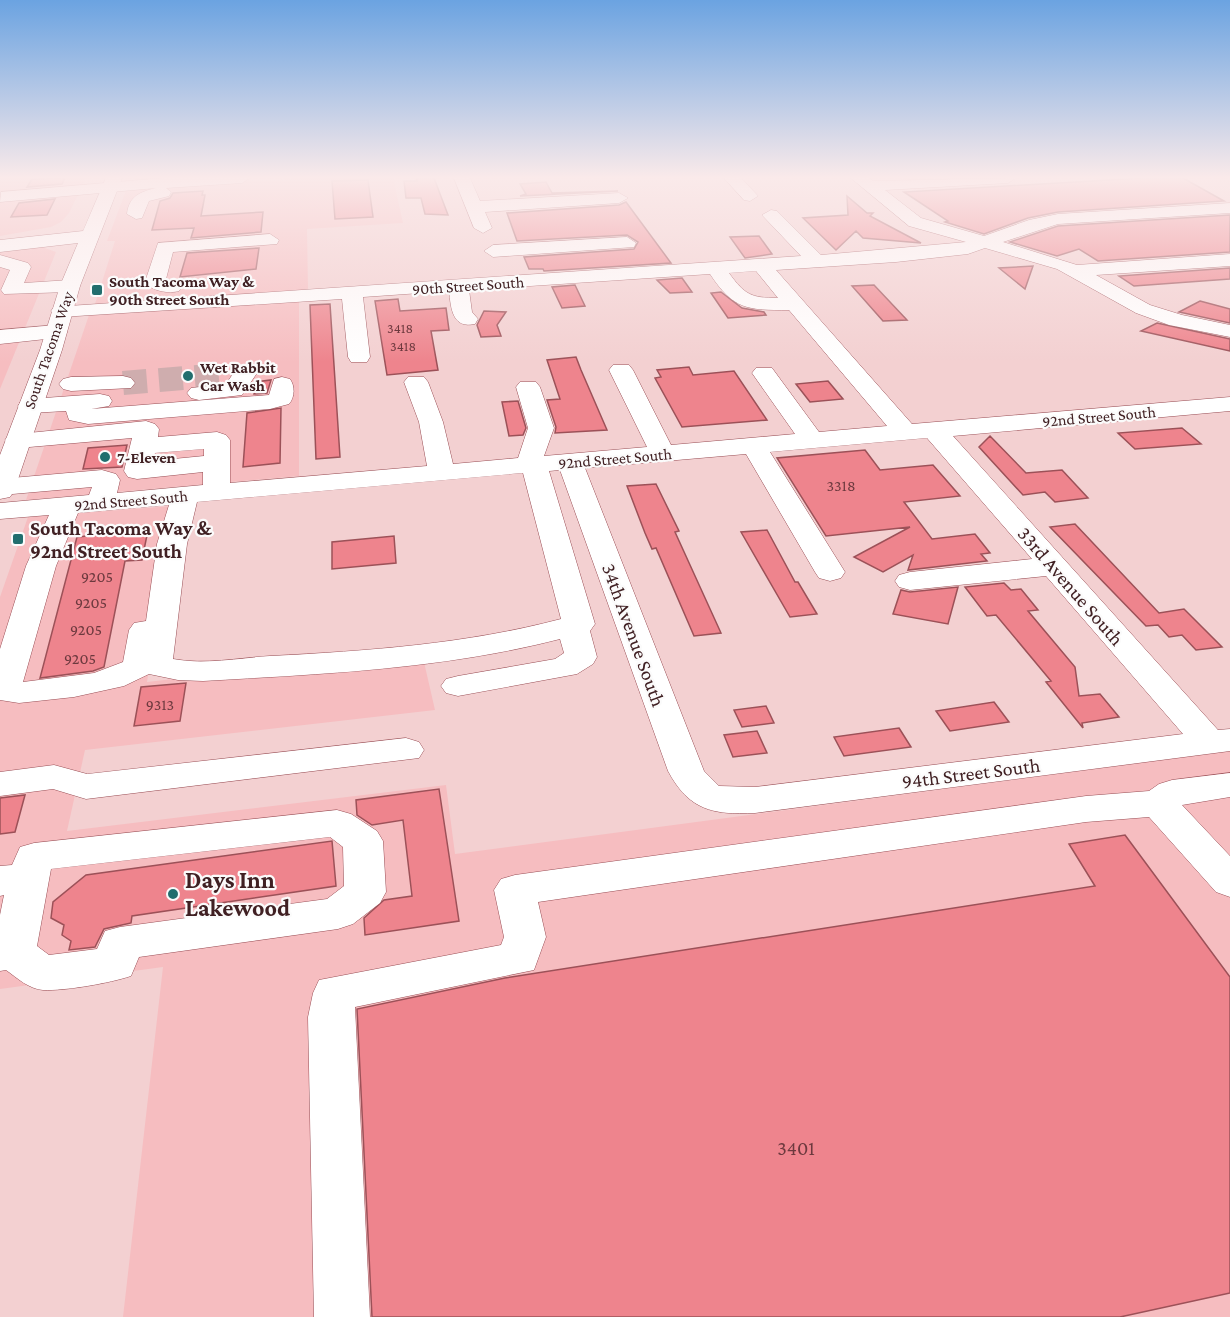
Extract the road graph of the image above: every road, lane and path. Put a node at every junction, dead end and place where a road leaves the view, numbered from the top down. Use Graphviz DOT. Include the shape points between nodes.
graph roads {
  1 [pos="60,239"];
  2 [pos="90,239"];
  3 [pos="488,239"];
  4 [pos="795,239"];
  5 [pos="975,239"];
  6 [pos="991,239"];
  7 [pos="270,240"];
  8 [pos="984,242"];
  9 [pos="627,243"];
  10 [pos="0,246"];
  11 [pos="493,251"];
  12 [pos="0,257"];
  13 [pos="1230,260"];
  14 [pos="0,261"];
  15 [pos="816,261"];
  16 [pos="761,265"];
  17 [pos="21,267"];
  18 [pos="716,268"];
  19 [pos="1078,270"];
  20 [pos="506,282"];
  21 [pos="458,285"];
  22 [pos="352,292"];
  23 [pos="170,295"];
  24 [pos="7,296"];
  25 [pos="795,304"];
  26 [pos="60,317"];
  27 [pos="467,318"];
  28 [pos="1230,331"];
  29 [pos="0,337"];
  30 [pos="0,353"];
  31 [pos="359,357"];
  32 [pos="621,370"];
  33 [pos="764,373"];
  34 [pos="123,382"];
  35 [pos="416,382"];
  36 [pos="528,387"];
  37 [pos="87,396"];
  38 [pos="1230,405"];
  39 [pos="21,418"];
  40 [pos="920,432"];
  41 [pos="813,441"];
  42 [pos="754,446"];
  43 [pos="663,454"];
  44 [pos="570,462"];
  45 [pos="533,471"];
  46 [pos="442,473"];
  47 [pos="216,492"];
  48 [pos="0,496"];
  49 [pos="62,504"];
  50 [pos="172,505"];
  51 [pos="1054,566"];
  52 [pos="830,572"];
  53 [pos="910,581"];
  54 [pos="573,625"];
  55 [pos="12,630"];
  56 [pos="458,686"];
  57 [pos="1219,741"];
  58 [pos="406,750"];
  59 [pos="0,783"];
  60 [pos="1230,785"];
  61 [pos="712,798"];
  62 [pos="1158,803"];
  63 [pos="14,880"];
  64 [pos="1230,882"];
  65 [pos="7,953"];
  66 [pos="342,1317"];
  1 -- 10 [label="street"];
  2 -- 26 [label="street, South Tacoma Way"];
  3 -- 11 [label="street"];
  4 -- 15 [label="street"];
  5 -- 8 [label="street"];
  6 -- 8 [label="street, 90th Street South"];
  7 -- 23 [label="street" via="165,247 155,282"];
  8 -- 15 [label="street, 90th Street South" via="952,250"];
  8 -- 19 [label="street"];
  9 -- 11 [label="street"];
  11 -- 20 [label="street"];
  12 -- 17 [label="street" via="41,253 35,261"];
  13 -- 19 [label="street"];
  14 -- 17 [label="street"];
  15 -- 16 [label="street, 90th Street South"];
  16 -- 18 [label="street, 90th Street South"];
  16 -- 25 [label="street, 33rd Avenue South"];
  17 -- 24 [label="street"];
  18 -- 20 [label="street, 90th Street South"];
  18 -- 25 [label="street" via="736,298 746,303"];
  19 -- 28 [label="street" via="1143,309"];
  20 -- 21 [label="street, 90th Street South"];
  21 -- 22 [label="street, 90th Street South"];
  21 -- 27 [label="street" via="462,313"];
  22 -- 23 [label="street, 90th Street South" via="276,297 277,280"];
  22 -- 31 [label="street"];
  23 -- 26 [label="street"];
  24 -- 26 [label="street"];
  25 -- 40 [label="street, 33rd Avenue South"];
  26 -- 29 [label="street"];
  26 -- 30 [label="street"];
  26 -- 39 [label="street, South Tacoma Way"];
  32 -- 43 [label="street"];
  33 -- 41 [label="street"];
  34 -- 37 [label="street"];
  35 -- 46 [label="street" via="431,422"];
  36 -- 45 [label="street" via="541,428"];
  37 -- 37 [label="street" via="78,415 270,402 281,399 282,382 279,373 240,374 234,390"];
  37 -- 39 [label="street"];
  38 -- 40 [label="street, 92nd Street South"];
  39 -- 47 [label="street" via="146,429 138,471 217,464"];
  39 -- 48 [label="street, South Tacoma Way"];
  40 -- 41 [label="street, 92nd Street South"];
  40 -- 51 [label="street, 33rd Avenue South"];
  41 -- 42 [label="street, 92nd Street South"];
  42 -- 43 [label="street, 92nd Street South"];
  42 -- 52 [label="street"];
  43 -- 44 [label="street, 92nd Street South"];
  44 -- 45 [label="street, 92nd Street South"];
  44 -- 61 [label="street, 34th Avenue South" via="686,771 696,789"];
  45 -- 46 [label="street, 92nd Street South"];
  45 -- 50 [label="street"];
  45 -- 54 [label="street" via="579,624"];
  46 -- 47 [label="street, 92nd Street South"];
  47 -- 50 [label="street, 92nd Street South"];
  48 -- 49 [label="street"];
  49 -- 50 [label="street"];
  49 -- 50 [label="street, 92nd Street South" via="107,480 101,502"];
  49 -- 55 [label="street" via="41,566"];
  50 -- 54 [label="street" via="172,544 156,665 167,670 418,656"];
  50 -- 55 [label="street" via="160,530 136,669 99,681 8,692 5,687"];
  51 -- 53 [label="street"];
  51 -- 57 [label="street, 33rd Avenue South"];
  54 -- 56 [label="street" via="581,650 575,663"];
  57 -- 61 [label="street, 94th Street South" via="778,798"];
  58 -- 59 [label="street" via="86,787 54,777"];
  60 -- 62 [label="street" via="1172,793"];
  62 -- 64 [label="street"];
  62 -- 66 [label="street" via="1086,809 515,890 525,937 519,958 335,993 331,1017"];
  63 -- 65 [label="street"];
  63 -- 65 [label="street" via="34,857 337,823 363,841 365,892 338,913 120,944 116,964 42,974"];
}
